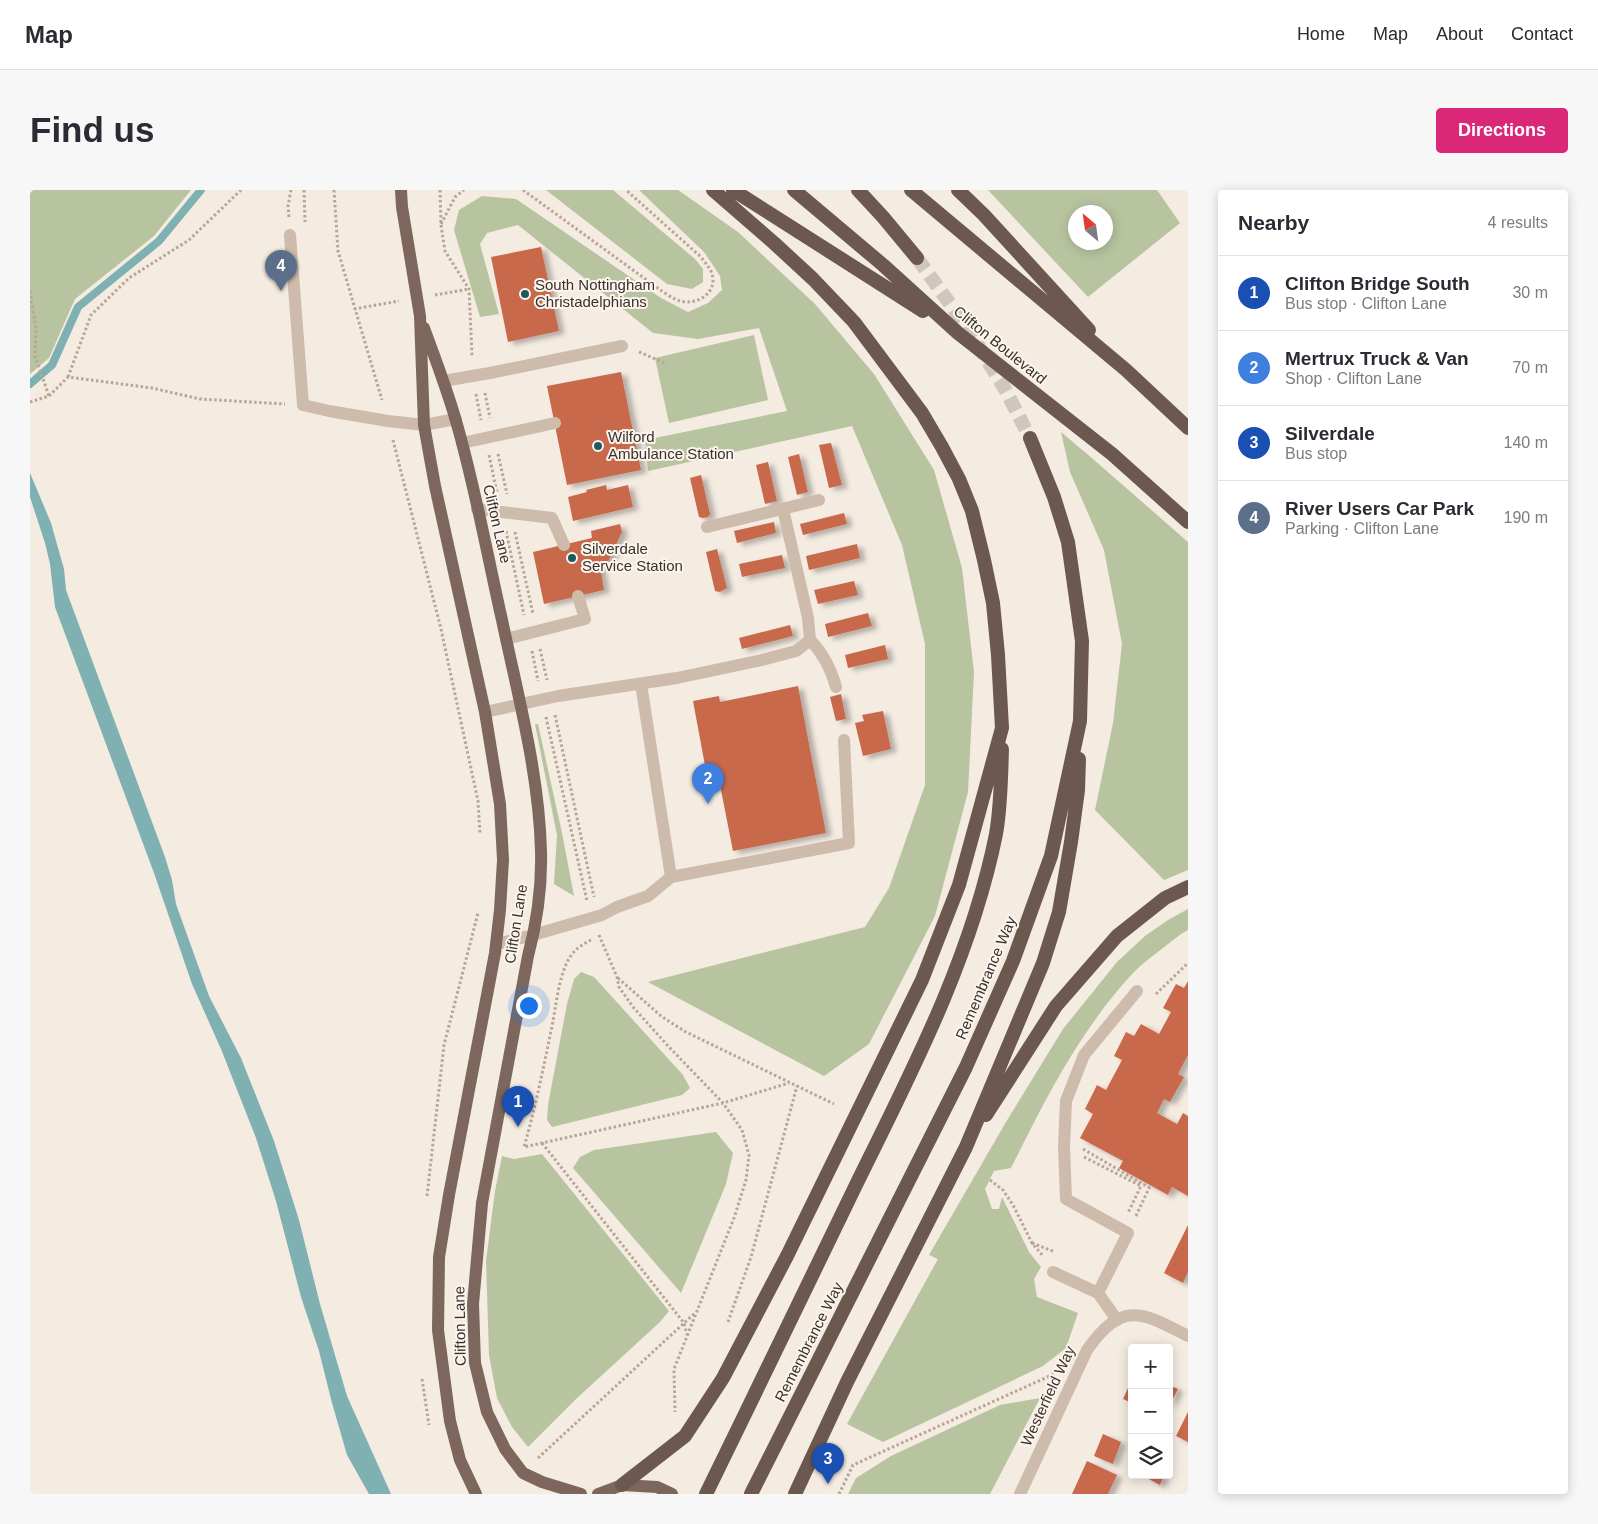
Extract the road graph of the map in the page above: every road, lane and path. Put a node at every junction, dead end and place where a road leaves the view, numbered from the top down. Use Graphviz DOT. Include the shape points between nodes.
graph roads {
  1 [pos="241,190"];
  2 [pos="291,190"];
  3 [pos="334,190"];
  4 [pos="401,190"];
  5 [pos="440,190"];
  6 [pos="464,190"];
  7 [pos="523,190"];
  8 [pos="626,190"];
  9 [pos="713,190"];
  10 [pos="733,190"];
  11 [pos="794,190"];
  12 [pos="858,190"];
  13 [pos="911,190"];
  14 [pos="958,190"];
  15 [pos="441,225"];
  16 [pos="290,235"];
  17 [pos="917,258"];
  18 [pos="30,291"];
  19 [pos="420,316"];
  20 [pos="958,333"];
  21 [pos="472,345"];
  22 [pos="622,346"];
  23 [pos="666,364"];
  24 [pos="1126,370"];
  25 [pos="68,377"];
  26 [pos="443,381"];
  27 [pos="49,396"];
  28 [pos="30,402"];
  29 [pos="303,405"];
  30 [pos="456,419"];
  31 [pos="388,421"];
  32 [pos="554,423"];
  33 [pos="424,424"];
  34 [pos="1188,428"];
  35 [pos="1030,438"];
  36 [pos="462,443"];
  37 [pos="819,500"];
  38 [pos="478,509"];
  39 [pos="783,509"];
  40 [pos="1188,522"];
  41 [pos="707,527"];
  42 [pos="564,545"];
  43 [pos="578,596"];
  44 [pos="506,639"];
  45 [pos="810,640"];
  46 [pos="642,684"];
  47 [pos="836,687"];
  48 [pos="520,703"];
  49 [pos="485,712"];
  50 [pos="1080,721"];
  51 [pos="1002,728"];
  52 [pos="844,740"];
  53 [pos="480,839"];
  54 [pos="671,877"];
  55 [pos="1188,887"];
  56 [pos="479,909"];
  57 [pos="534,935"];
  58 [pos="600,936"];
  59 [pos="496,944"];
  60 [pos="1188,963"];
  61 [pos="1137,991"];
  62 [pos="789,1083"];
  63 [pos="797,1086"];
  64 [pos="723,1103"];
  65 [pos="834,1104"];
  66 [pos="542,1143"];
  67 [pos="966,1147"];
  68 [pos="990,1180"];
  69 [pos="426,1202"];
  70 [pos="1128,1213"];
  71 [pos="1118,1228"];
  72 [pos="1032,1243"];
  73 [pos="1059,1254"];
  74 [pos="1053,1272"];
  75 [pos="1098,1293"];
  76 [pos="695,1313"];
  77 [pos="1117,1320"];
  78 [pos="684,1323"];
  79 [pos="726,1326"];
  80 [pos="687,1335"];
  81 [pos="1188,1336"];
  82 [pos="1061,1371"];
  83 [pos="422,1373"];
  84 [pos="430,1428"];
  85 [pos="685,1436"];
  86 [pos="523,1473"];
  87 [pos="622,1485"];
  88 [pos="476,1494"];
  89 [pos="582,1494"];
  90 [pos="598,1494"];
  91 [pos="672,1494"];
  92 [pos="706,1494"];
  93 [pos="751,1494"];
  94 [pos="795,1494"];
  95 [pos="839,1494"];
  96 [pos="1020,1494"];
  1 -- 25 [label="path" via="189,240 129,278 91,315"];
  2 -- 16 [label="path" via="288,206"];
  3 -- 31 [label="path" via="338,251"];
  4 -- 19 [label="main road, Clifton Lane"];
  5 -- 15 [label="path"];
  6 -- 15 [label="path" via="455,197"];
  7 -- 8 [label="path" via="678,301 700,300 711,288 711,271 701,257"];
  9 -- 51 [label="highway" via="793,261 854,322 922,413 942,447 972,511 984,560 993,603"];
  10 -- 20 [label="highway"];
  11 -- 20 [label="highway, Clifton Boulevard"];
  12 -- 17 [label="highway"];
  13 -- 24 [label="highway"];
  14 -- 24 [label="highway"];
  15 -- 21 [label="path" via="445,251 469,289"];
  16 -- 29 [label="street"];
  18 -- 27 [label="path" via="36,330 35,356"];
  19 -- 26 [label="main road, Clifton Lane"];
  19 -- 33 [label="main road, Clifton Lane"];
  20 -- 40 [label="highway, Clifton Boulevard" via="1112,454"];
  22 -- 23 [label="path"];
  22 -- 26 [label="street"];
  24 -- 34 [label="highway"];
  25 -- 27 [label="path"];
  25 -- 29 [label="path" via="152,388 200,399"];
  26 -- 30 [label="main road, Clifton Lane"];
  27 -- 28 [label="path"];
  29 -- 31 [label="street"];
  30 -- 33 [label="street"];
  30 -- 36 [label="main road, Clifton Lane"];
  31 -- 33 [label="street"];
  31 -- 53 [label="path" via="441,629 478,801"];
  32 -- 36 [label="street"];
  33 -- 49 [label="main road, Clifton Lane"];
  35 -- 50 [label="highway, Remembrance Way" via="1068,542 1082,641"];
  36 -- 38 [label="main road, Clifton Lane"];
  37 -- 39 [label="street"];
  38 -- 42 [label="street" via="552,518"];
  38 -- 44 [label="main road, Clifton Lane"];
  39 -- 41 [label="street"];
  39 -- 45 [label="street"];
  43 -- 44 [label="street" via="585,619"];
  44 -- 48 [label="main road, Clifton Lane"];
  45 -- 46 [label="street" via="796,651 762,660"];
  45 -- 47 [label="street" via="820,650"];
  46 -- 48 [label="street"];
  46 -- 54 [label="street"];
  48 -- 49 [label="street"];
  48 -- 57 [label="main road, Clifton Lane" via="539,811 540,885"];
  49 -- 59 [label="main road, Clifton Lane" via="500,804 503,860"];
  50 -- 67 [label="highway" via="1078,790 1059,912 1042,963"];
  50 -- 93 [label="highway, Remembrance Way" via="1051,856 1013,961 966,1067"];
  51 -- 85 [label="highway" via="959,885 922,980 724,1378"];
  51 -- 92 [label="highway, Remembrance Way" via="1001,791 996,832 980,901 959,961 919,1057"];
  52 -- 54 [label="street" via="849,843"];
  54 -- 57 [label="street" via="648,896 602,915"];
  55 -- 67 [label="highway" via="1165,898 1117,936 1056,1006"];
  56 -- 69 [label="path" via="444,1045"];
  57 -- 59 [label="street"];
  57 -- 86 [label="main road, Clifton Lane" via="482,1203 473,1304 475,1363 487,1412 504,1449"];
  58 -- 66 [label="path" via="570,956 563,972 524,1147"];
  59 -- 88 [label="main road, Clifton Lane" via="439,1257 438,1330 450,1421 460,1460"];
  60 -- 61 [label="path" via="1151,999"];
  61 -- 71 [label="street" via="1084,1055 1066,1101 1066,1199"];
  62 -- 63 [label="path"];
  62 -- 64 [label="path"];
  62 -- 64 [label="path" via="684,1031 661,1016 617,977 619,987 633,1007"];
  63 -- 65 [label="path"];
  63 -- 79 [label="path" via="751,1257"];
  64 -- 66 [label="path"];
  64 -- 76 [label="path" via="742,1130 749,1155 746,1180"];
  66 -- 78 [label="path"];
  67 -- 94 [label="highway" via="847,1382"];
  68 -- 72 [label="path" via="1003,1190 1013,1205"];
  70 -- 70 [label="path" via="1141,1186 1078,1154 1081,1148 1150,1187 1136,1216"];
  70 -- 71 [label="path"];
  71 -- 75 [label="street" via="1128,1233"];
  72 -- 73 [label="path"];
  72 -- 74 [label="path"];
  74 -- 75 [label="street"];
  75 -- 77 [label="street"];
  76 -- 78 [label="path"];
  76 -- 80 [label="path"];
  77 -- 81 [label="street" via="1138,1315 1153,1318"];
  77 -- 96 [label="street, Westerfield Way" via="1096,1336 1087,1350"];
  78 -- 80 [label="path"];
  78 -- 86 [label="path"];
  80 -- 85 [label="path" via="674,1369 675,1416"];
  82 -- 95 [label="path" via="853,1465"];
  83 -- 84 [label="path"];
  85 -- 87 [label="highway"];
  86 -- 89 [label="main road, Clifton Lane"];
  87 -- 90 [label="main road"];
  87 -- 91 [label="main road" via="657,1487"];
}
